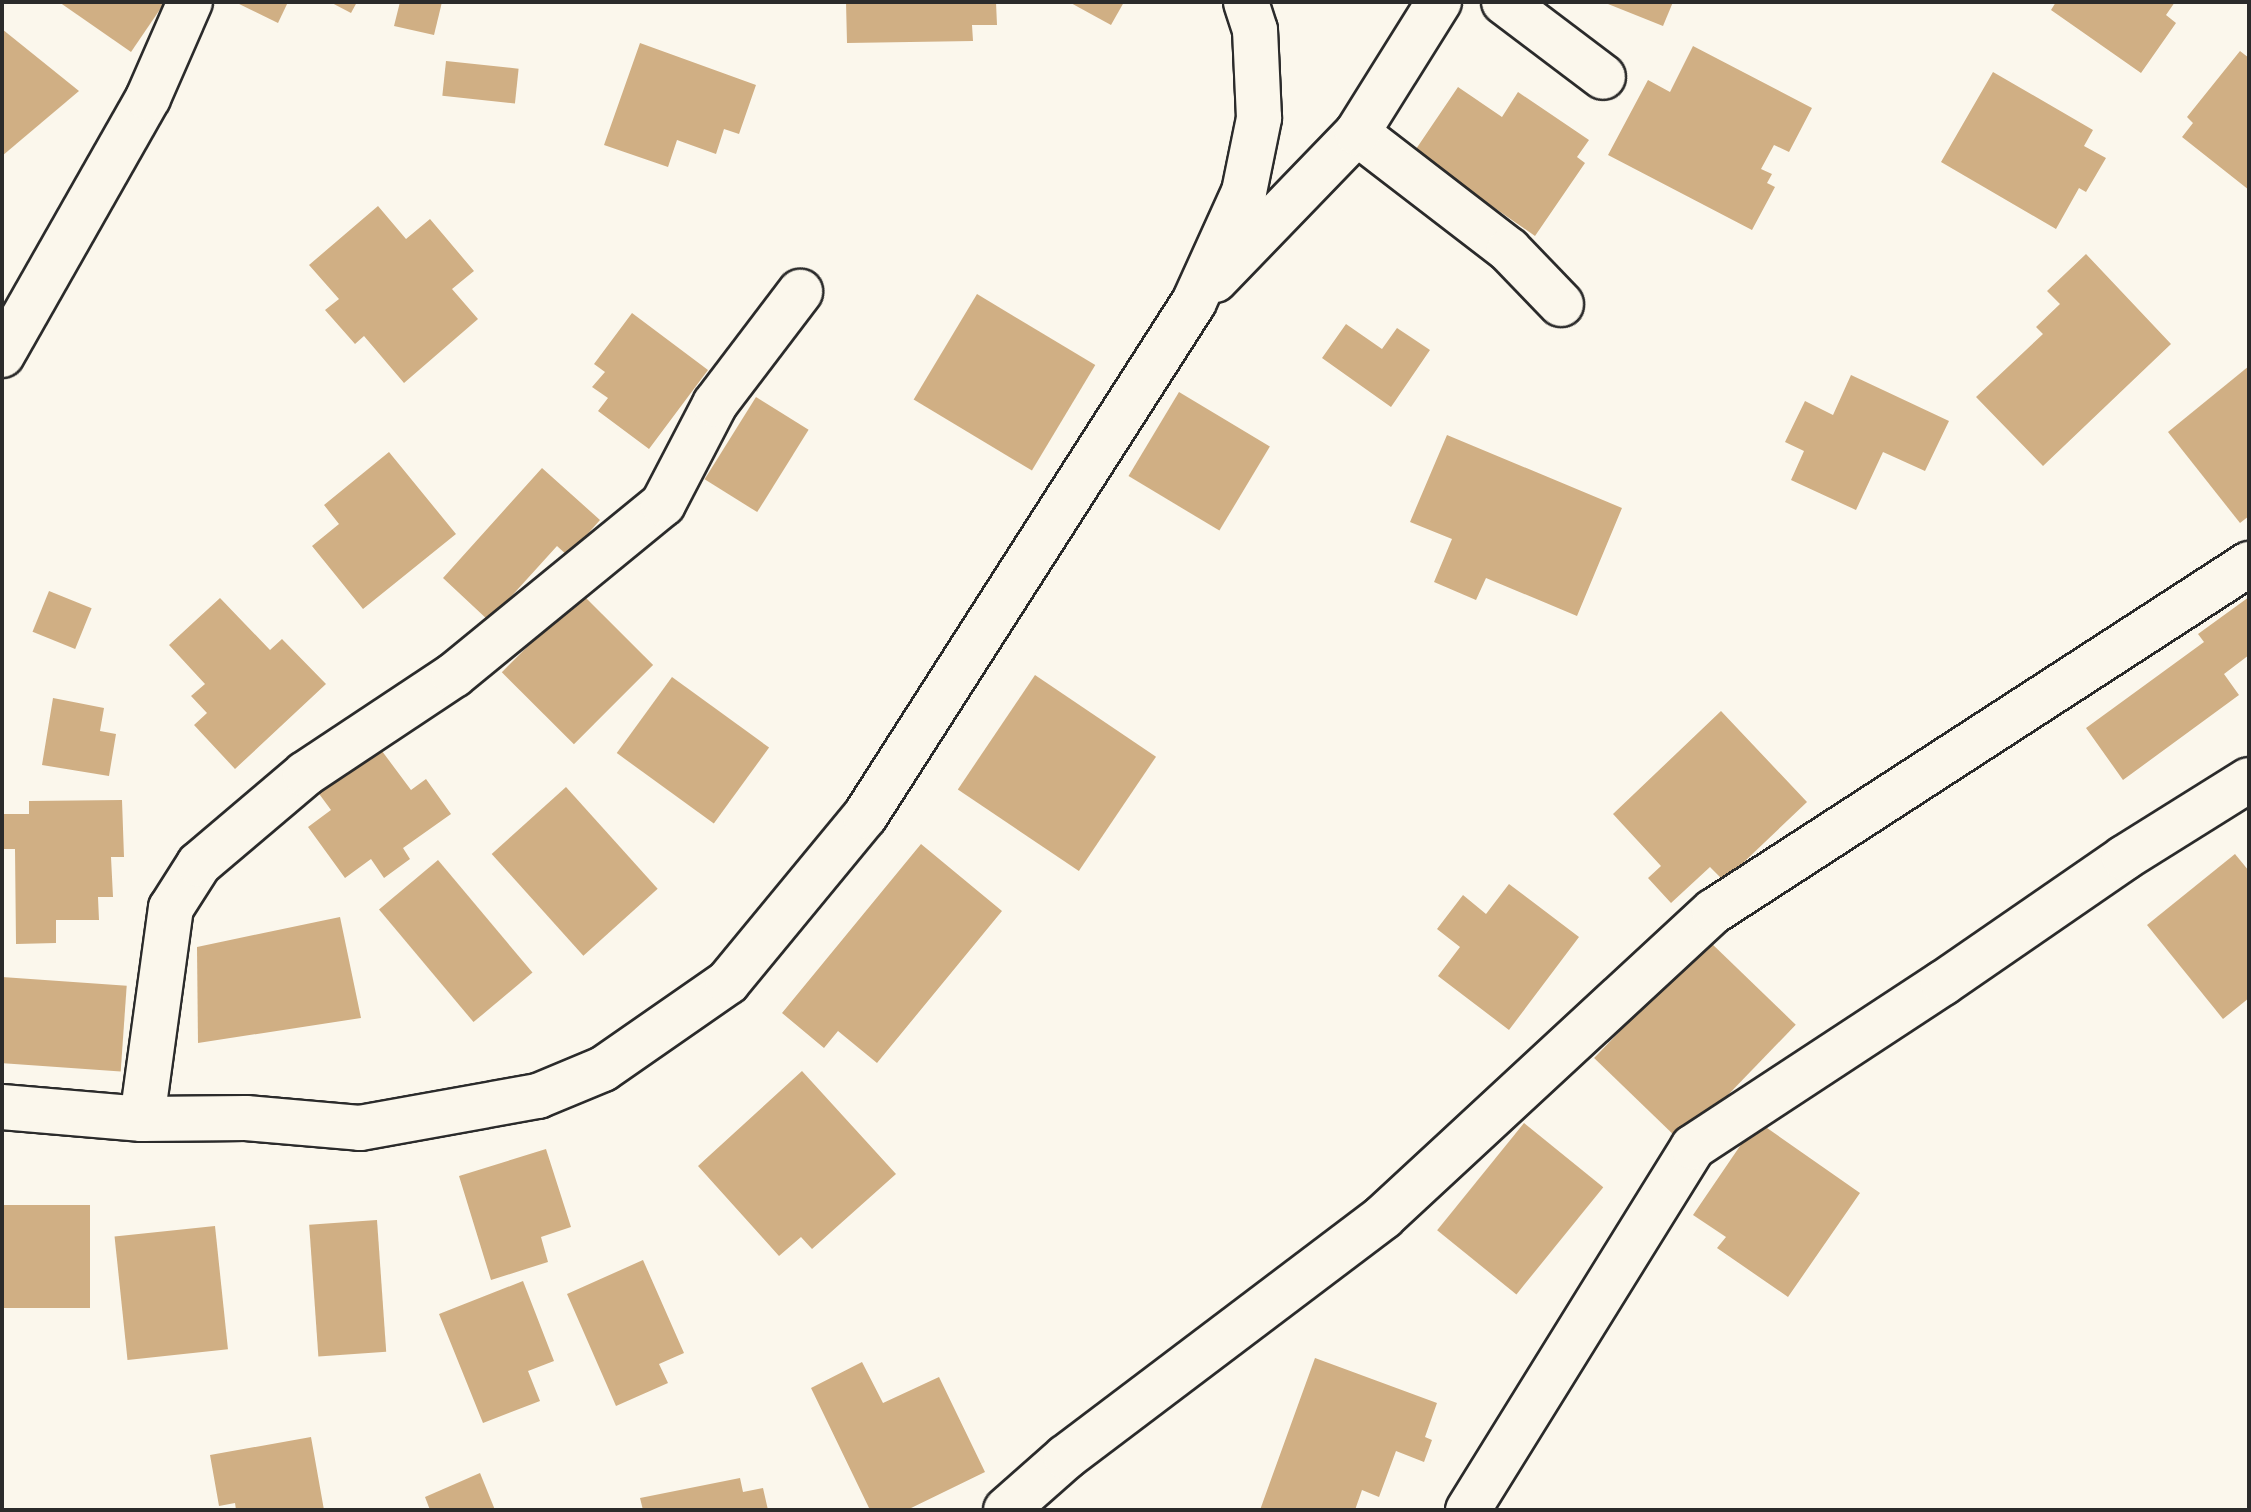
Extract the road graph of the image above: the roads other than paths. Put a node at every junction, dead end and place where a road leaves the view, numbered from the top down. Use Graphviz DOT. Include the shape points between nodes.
graph roads {
  1 [pos="190,2"];
  2 [pos="1246,2"];
  3 [pos="1439,2"];
  4 [pos="1504,2"];
  5 [pos="1603,77"];
  6 [pos="1357,133"];
  7 [pos="800,292"];
  8 [pos="1194,302"];
  9 [pos="1561,304"];
  10 [pos="2,355"];
  11 [pos="2249,564"];
  12 [pos="2249,780"];
  13 [pos="2,1107"];
  14 [pos="142,1119"];
  15 [pos="1006,1510"];
  16 [pos="1468,1510"];
  1 -- 10 [label="street" via="148,98"];
  2 -- 8 [label="street" via="1255,30 1259,118 1244,192"];
  3 -- 6 [label="street"];
  4 -- 5 [label="street"];
  6 -- 8 [label="street"];
  6 -- 9 [label="street" via="1509,250"];
  7 -- 14 [label="street" via="715,404 663,504 454,675 305,774 199,864 171,908"];
  8 -- 14 [label="street" via="865,816 728,982 603,1069 538,1096 360,1128 246,1118"];
  11 -- 15 [label="street" via="1714,911 1383,1217 1066,1457"];
  12 -- 16 [label="street" via="1693,1147"];
  13 -- 14 [label="street"];
}
